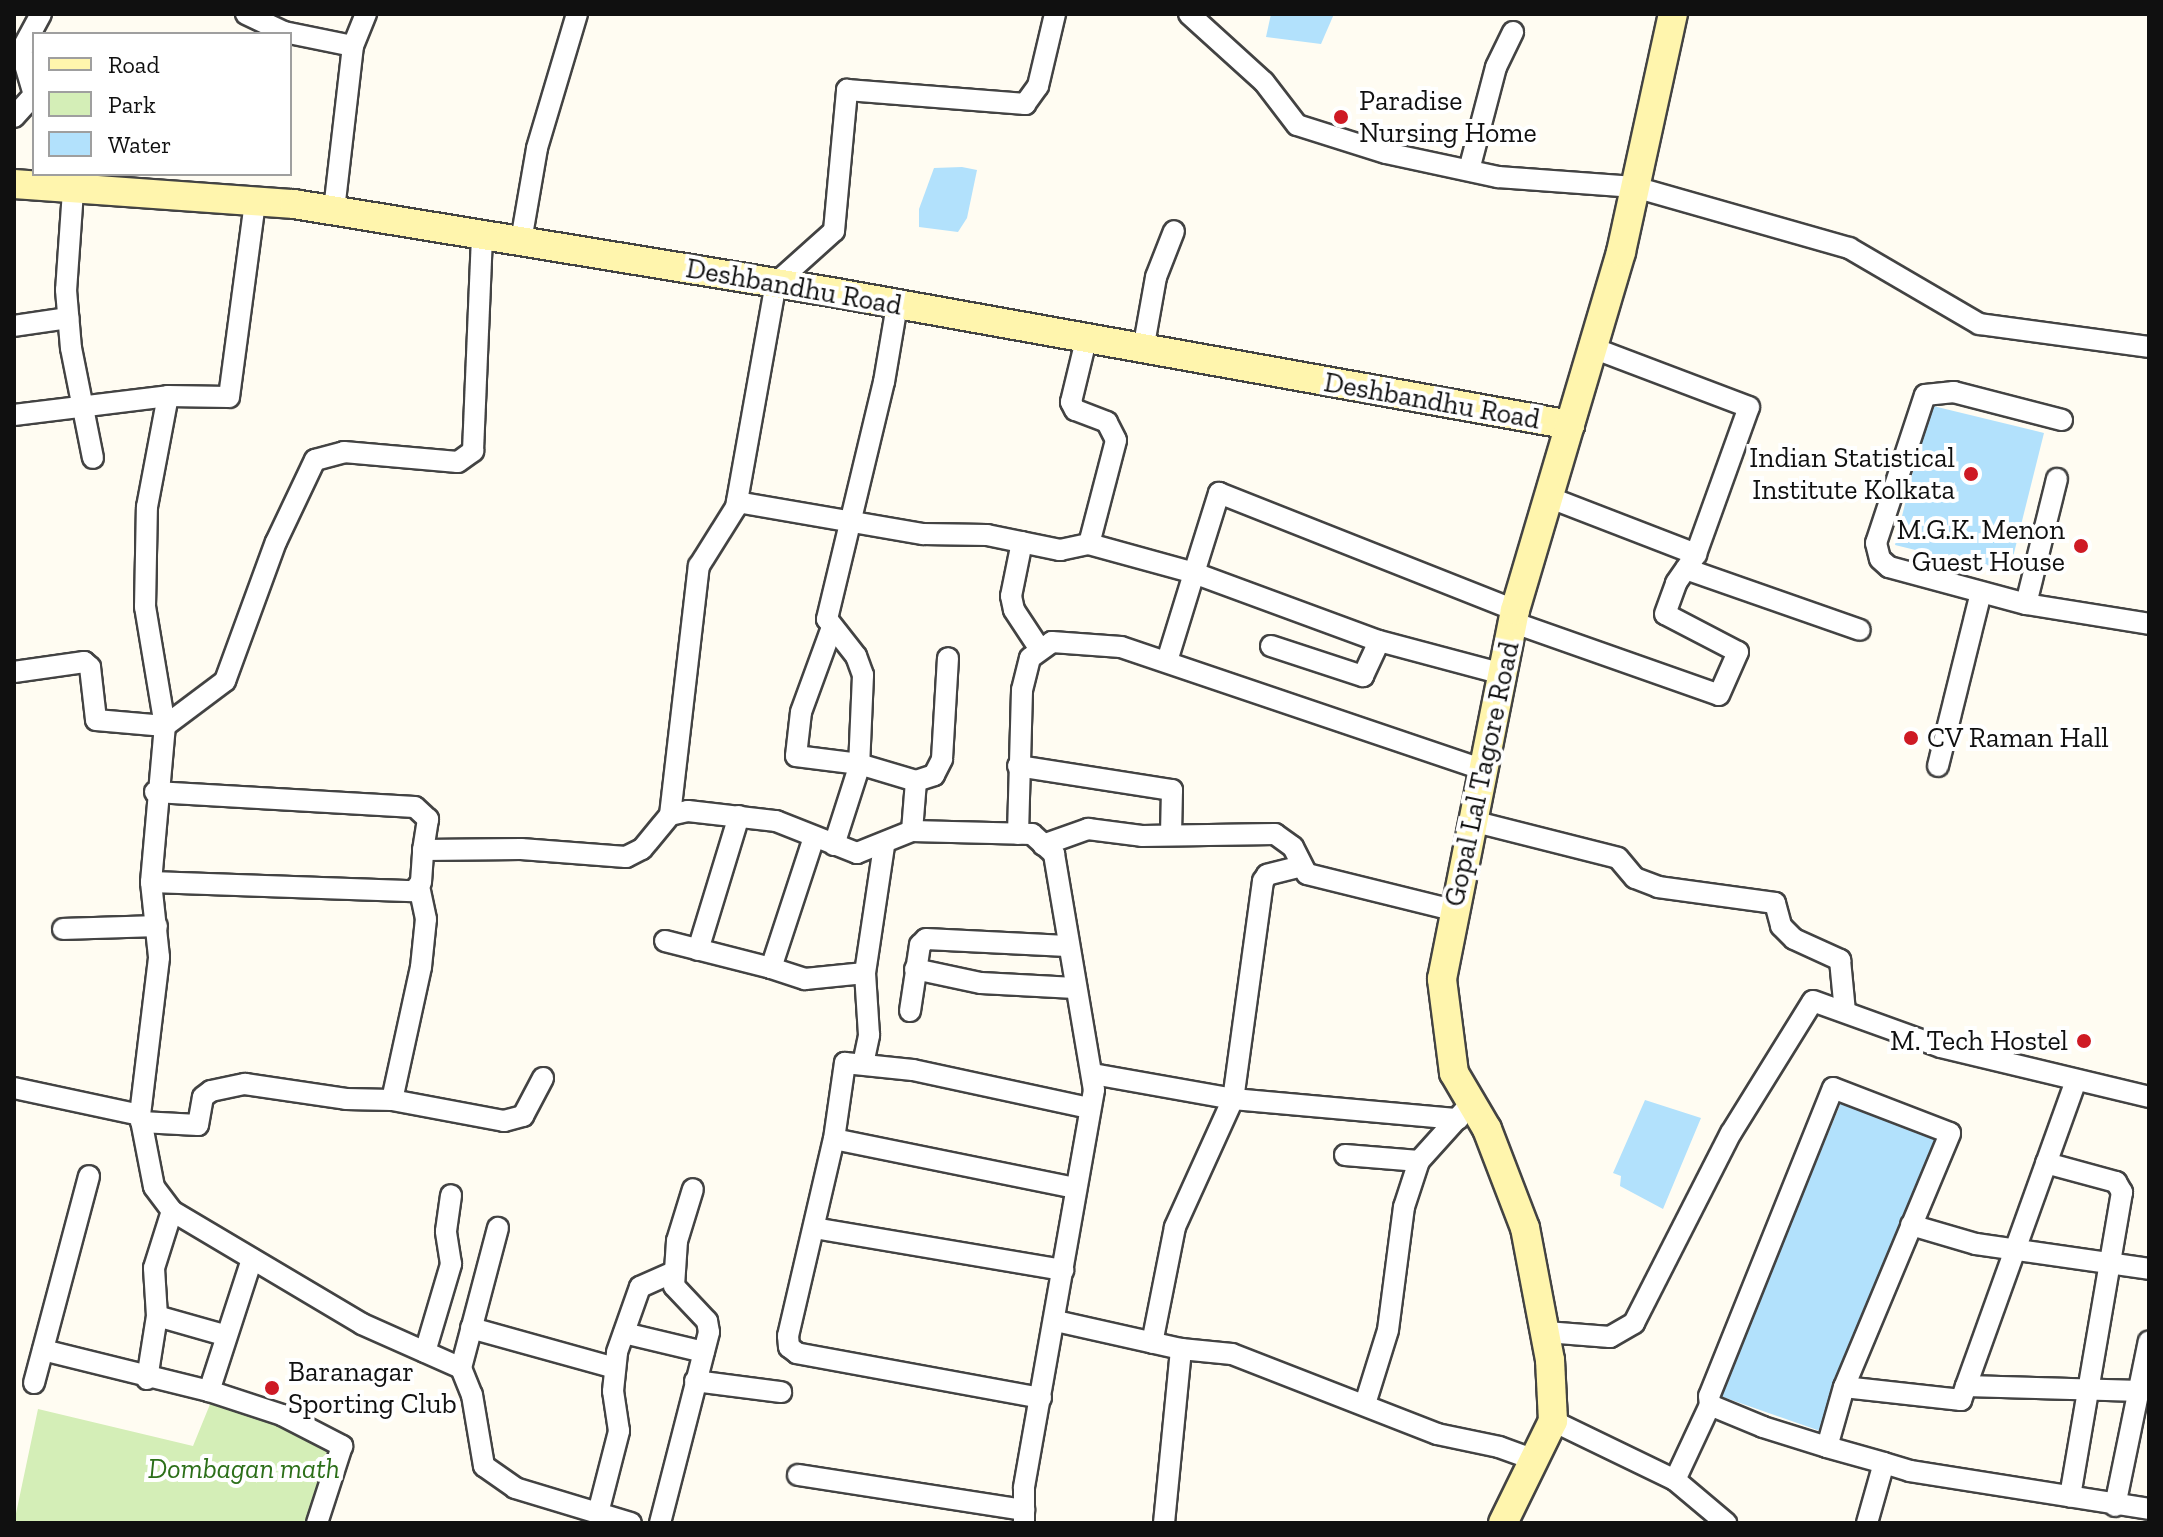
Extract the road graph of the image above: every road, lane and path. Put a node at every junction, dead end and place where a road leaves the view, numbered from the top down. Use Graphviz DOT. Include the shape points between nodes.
graph roads {
  1 [pos="41,14"];
  2 [pos="246,14"];
  3 [pos="366,14"];
  4 [pos="577,14"];
  5 [pos="1055,14"];
  6 [pos="1189,14"];
  7 [pos="1673,14"];
  8 [pos="284,32"];
  9 [pos="1513,32"];
  10 [pos="292,34"];
  11 [pos="353,46"];
  12 [pos="32,88"];
  13 [pos="32,97"];
  14 [pos="14,117"];
  15 [pos="1469,170"];
  16 [pos="14,184"];
  17 [pos="1635,187"];
  18 [pos="73,191"];
  19 [pos="255,202"];
  20 [pos="334,210"];
  21 [pos="1174,231"];
  22 [pos="482,237"];
  23 [pos="521,241"];
  24 [pos="776,283"];
  25 [pos="897,305"];
  26 [pos="68,318"];
  27 [pos="14,326"];
  28 [pos="1086,340"];
  29 [pos="2149,347"];
  30 [pos="1593,348"];
  31 [pos="1143,350"];
  32 [pos="168,396"];
  33 [pos="80,405"];
  34 [pos="14,415"];
  35 [pos="2062,420"];
  36 [pos="1570,425"];
  37 [pos="93,458"];
  38 [pos="2057,479"];
  39 [pos="1548,497"];
  40 [pos="737,502"];
  41 [pos="849,523"];
  42 [pos="1022,542"];
  43 [pos="1089,544"];
  44 [pos="1691,561"];
  45 [pos="1194,573"];
  46 [pos="1981,592"];
  47 [pos="2026,604"];
  48 [pos="1514,616"];
  49 [pos="2149,624"];
  50 [pos="831,630"];
  51 [pos="1860,630"];
  52 [pos="1379,641"];
  53 [pos="1271,646"];
  54 [pos="1039,648"];
  55 [pos="948,658"];
  56 [pos="1167,661"];
  57 [pos="14,672"];
  58 [pos="1503,674"];
  59 [pos="165,726"];
  60 [pos="859,764"];
  61 [pos="1018,766"];
  62 [pos="1938,766"];
  63 [pos="1485,770"];
  64 [pos="916,781"];
  65 [pos="155,792"];
  66 [pos="670,815"];
  67 [pos="739,816"];
  68 [pos="1476,822"];
  69 [pos="912,831"];
  70 [pos="1018,834"];
  71 [pos="1171,834"];
  72 [pos="814,837"];
  73 [pos="834,845"];
  74 [pos="1043,845"];
  75 [pos="884,846"];
  76 [pos="423,850"];
  77 [pos="1302,866"];
  78 [pos="151,882"];
  79 [pos="419,887"];
  80 [pos="1453,910"];
  81 [pos="157,926"];
  82 [pos="63,929"];
  83 [pos="665,941"];
  84 [pos="1067,946"];
  85 [pos="698,950"];
  86 [pos="771,968"];
  87 [pos="915,969"];
  88 [pos="865,973"];
  89 [pos="1075,988"];
  90 [pos="910,1011"];
  91 [pos="1845,1012"];
  92 [pos="863,1064"];
  93 [pos="1093,1074"];
  94 [pos="543,1078"];
  95 [pos="2075,1083"];
  96 [pos="14,1088"];
  97 [pos="2149,1097"];
  98 [pos="1233,1099"];
  99 [pos="392,1100"];
  100 [pos="1089,1108"];
  101 [pos="1464,1111"];
  102 [pos="141,1118"];
  103 [pos="834,1139"];
  104 [pos="1345,1155"];
  105 [pos="1419,1161"];
  106 [pos="2046,1163"];
  107 [pos="89,1176"];
  108 [pos="1075,1188"];
  109 [pos="693,1189"];
  110 [pos="451,1195"];
  111 [pos="172,1211"];
  112 [pos="1911,1225"];
  113 [pos="498,1228"];
  114 [pos="814,1228"];
  115 [pos="2015,1248"];
  116 [pos="252,1259"];
  117 [pos="2110,1264"];
  118 [pos="2149,1269"];
  119 [pos="1063,1270"];
  120 [pos="673,1272"];
  121 [pos="157,1316"];
  122 [pos="1056,1321"];
  123 [pos="471,1328"];
  124 [pos="1546,1332"];
  125 [pos="624,1333"];
  126 [pos="224,1335"];
  127 [pos="2149,1341"];
  128 [pos="1152,1343"];
  129 [pos="1181,1349"];
  130 [pos="43,1350"];
  131 [pos="425,1352"];
  132 [pos="704,1352"];
  133 [pos="2147,1366"];
  134 [pos="461,1368"];
  135 [pos="615,1368"];
  136 [pos="147,1379"];
  137 [pos="695,1381"];
  138 [pos="34,1383"];
  139 [pos="1966,1386"];
  140 [pos="1844,1387"];
  141 [pos="209,1391"];
  142 [pos="2141,1391"];
  143 [pos="781,1392"];
  144 [pos="2089,1392"];
  145 [pos="1041,1398"];
  146 [pos="1365,1404"];
  147 [pos="1710,1405"];
  148 [pos="1553,1421"];
  149 [pos="1827,1447"];
  150 [pos="1534,1460"];
  151 [pos="1884,1463"];
  152 [pos="798,1475"];
  153 [pos="1675,1480"];
  154 [pos="2070,1497"];
  155 [pos="2115,1506"];
  156 [pos="2149,1509"];
  157 [pos="598,1513"];
  158 [pos="1024,1516"];
  159 [pos="624,1522"];
  160 [pos="317,1523"];
  161 [pos="660,1523"];
  162 [pos="1164,1523"];
  163 [pos="1503,1523"];
  164 [pos="1726,1523"];
  165 [pos="1867,1523"];
  1 -- 12 [label="street" via="21,51"];
  2 -- 8 [label="street"];
  3 -- 11 [label="street"];
  4 -- 23 [label="street" via="537,148"];
  5 -- 24 [label="street" via="1038,86 1025,104 847,90 834,231"];
  6 -- 15 [label="street" via="1264,82 1297,125 1386,153"];
  7 -- 17 [label="street, Gopal Lal Tagore Road"];
  9 -- 15 [label="street" via="1496,67"];
  10 -- 11 [label="street"];
  11 -- 20 [label="street"];
  13 -- 14 [label="street"];
  15 -- 17 [label="street" via="1498,177"];
  16 -- 18 [label="street, Deshbandhu Road"];
  17 -- 29 [label="street" via="1849,248 1979,324"];
  17 -- 30 [label="street, Gopal Lal Tagore Road"];
  18 -- 19 [label="street, Deshbandhu Road"];
  18 -- 26 [label="street"];
  19 -- 20 [label="street, Deshbandhu Road"];
  19 -- 32 [label="street" via="232,393 224,401"];
  20 -- 22 [label="street, Deshbandhu Road"];
  21 -- 31 [label="street" via="1156,277"];
  22 -- 23 [label="street, Deshbandhu Road"];
  22 -- 59 [label="street" via="473,451 458,462 344,452 315,460 276,542 225,681"];
  23 -- 24 [label="street, Deshbandhu Road"];
  24 -- 25 [label="street, Deshbandhu Road"];
  24 -- 40 [label="street"];
  25 -- 28 [label="street, Deshbandhu Road"];
  25 -- 41 [label="street"];
  26 -- 27 [label="street"];
  26 -- 33 [label="street"];
  28 -- 31 [label="street, Deshbandhu Road"];
  28 -- 43 [label="street" via="1071,402 1075,410 1107,422 1116,440"];
  30 -- 36 [label="street, Gopal Lal Tagore Road"];
  30 -- 44 [label="street" via="1749,407"];
  31 -- 36 [label="street, Deshbandhu Road"];
  32 -- 33 [label="street"];
  32 -- 59 [label="street" via="147,507 145,607"];
  33 -- 34 [label="street"];
  33 -- 37 [label="street"];
  35 -- 46 [label="street" via="1954,392 1938,391 1920,402 1876,543 1880,559 1889,567"];
  36 -- 39 [label="street, Gopal Lal Tagore Road"];
  38 -- 47 [label="street"];
  39 -- 44 [label="street"];
  39 -- 48 [label="street, Gopal Lal Tagore Road"];
  40 -- 41 [label="street"];
  40 -- 66 [label="street" via="733,517 705,550 699,566"];
  41 -- 42 [label="street"];
  41 -- 50 [label="street" via="830,603"];
  42 -- 43 [label="street" via="1060,550"];
  42 -- 54 [label="street" via="1011,596"];
  43 -- 45 [label="street"];
  44 -- 48 [label="street" via="1665,614 1738,652 1719,695"];
  44 -- 51 [label="street"];
  45 -- 48 [label="street" via="1219,493"];
  45 -- 52 [label="street"];
  45 -- 56 [label="street"];
  46 -- 47 [label="street"];
  46 -- 62 [label="street"];
  47 -- 49 [label="street"];
  48 -- 58 [label="street, Gopal Lal Tagore Road"];
  50 -- 60 [label="street" via="862,665"];
  50 -- 60 [label="street" via="805,698 796,756"];
  52 -- 53 [label="street" via="1363,676"];
  52 -- 58 [label="street"];
  54 -- 56 [label="street" via="1052,642 1089,643"];
  54 -- 61 [label="street" via="1030,658 1022,690"];
  55 -- 64 [label="street" via="940,769"];
  56 -- 63 [label="street"];
  57 -- 59 [label="street" via="84,662 90,667 96,720"];
  58 -- 63 [label="street, Gopal Lal Tagore Road"];
  59 -- 65 [label="street"];
  60 -- 64 [label="street"];
  60 -- 73 [label="street"];
  61 -- 70 [label="street"];
  61 -- 71 [label="street" via="1172,790"];
  63 -- 68 [label="street, Gopal Lal Tagore Road"];
  64 -- 69 [label="street"];
  65 -- 76 [label="street" via="415,807 428,819"];
  65 -- 78 [label="street"];
  66 -- 67 [label="street" via="688,811"];
  66 -- 76 [label="street" via="642,849 626,857 503,848"];
  67 -- 72 [label="street" via="776,821"];
  67 -- 85 [label="street"];
  68 -- 80 [label="street, Gopal Lal Tagore Road"];
  68 -- 91 [label="street" via="1618,858 1635,878 1658,887 1775,903 1781,926 1794,939 1840,960"];
  69 -- 70 [label="street"];
  69 -- 75 [label="street"];
  70 -- 74 [label="street" via="1032,834"];
  71 -- 74 [label="street" via="1088,829"];
  71 -- 77 [label="street" via="1275,834 1293,847"];
  72 -- 73 [label="street"];
  72 -- 86 [label="street"];
  73 -- 75 [label="street" via="857,853"];
  74 -- 84 [label="street" via="1054,854"];
  75 -- 88 [label="street"];
  76 -- 79 [label="street"];
  77 -- 80 [label="street" via="1320,878"];
  77 -- 98 [label="street" via="1267,875 1263,881"];
  78 -- 79 [label="street"];
  78 -- 81 [label="street"];
  79 -- 99 [label="street" via="426,919 421,967"];
  80 -- 101 [label="street, Gopal Lal Tagore Road" via="1442,979 1445,1033"];
  81 -- 82 [label="street"];
  81 -- 102 [label="street" via="157,991"];
  83 -- 85 [label="street"];
  84 -- 87 [label="street" via="926,939"];
  84 -- 89 [label="street"];
  85 -- 86 [label="street"];
  86 -- 88 [label="street" via="805,979"];
  87 -- 89 [label="street" via="981,983"];
  87 -- 90 [label="street"];
  88 -- 92 [label="street" via="869,1035"];
  89 -- 93 [label="street"];
  91 -- 95 [label="street" via="1941,1047"];
  91 -- 124 [label="street" via="1813,1001 1731,1133 1634,1323 1610,1337"];
  92 -- 100 [label="street"];
  92 -- 103 [label="street" via="850,1061 842,1069"];
  93 -- 98 [label="street"];
  93 -- 100 [label="street"];
  94 -- 99 [label="street" via="523,1116 504,1121"];
  95 -- 97 [label="street"];
  95 -- 106 [label="street"];
  96 -- 102 [label="street"];
  98 -- 101 [label="street"];
  98 -- 128 [label="street" via="1175,1227"];
  99 -- 102 [label="street" via="245,1084 203,1097 198,1125"];
  100 -- 108 [label="street"];
  101 -- 105 [label="street"];
  101 -- 124 [label="street, Gopal Lal Tagore Road" via="1487,1129 1525,1228"];
  102 -- 111 [label="street" via="154,1187"];
  103 -- 108 [label="street"];
  103 -- 114 [label="street"];
  104 -- 105 [label="street"];
  105 -- 146 [label="street" via="1404,1207 1388,1330"];
  106 -- 115 [label="street"];
  106 -- 117 [label="street" via="2121,1187"];
  107 -- 130 [label="street"];
  108 -- 119 [label="street"];
  109 -- 120 [label="street"];
  110 -- 131 [label="street" via="446,1231 451,1264"];
  111 -- 116 [label="street"];
  111 -- 121 [label="street" via="154,1268"];
  112 -- 115 [label="street" via="1976,1244"];
  112 -- 140 [label="street"];
  112 -- 147 [label="street" via="1950,1133 1833,1088 1709,1396"];
  113 -- 123 [label="street"];
  114 -- 119 [label="street"];
  114 -- 145 [label="street" via="788,1336 792,1351"];
  115 -- 117 [label="street"];
  115 -- 139 [label="street"];
  116 -- 126 [label="street"];
  116 -- 131 [label="street" via="362,1324"];
  117 -- 118 [label="street"];
  117 -- 144 [label="street"];
  119 -- 122 [label="street"];
  120 -- 125 [label="street" via="640,1287"];
  120 -- 132 [label="street" via="674,1286 707,1321"];
  121 -- 126 [label="street"];
  121 -- 136 [label="street"];
  122 -- 128 [label="street"];
  122 -- 145 [label="street"];
  123 -- 134 [label="street"];
  123 -- 135 [label="street"];
  124 -- 148 [label="street, Gopal Lal Tagore Road"];
  125 -- 132 [label="street"];
  125 -- 135 [label="street"];
  126 -- 141 [label="street"];
  127 -- 133 [label="street"];
  128 -- 129 [label="street"];
  129 -- 146 [label="street" via="1232,1354"];
  129 -- 162 [label="street"];
  130 -- 136 [label="street"];
  130 -- 138 [label="street"];
  131 -- 134 [label="street"];
  132 -- 137 [label="street"];
  133 -- 142 [label="street"];
  134 -- 157 [label="street" via="472,1395 484,1466 515,1488"];
  135 -- 157 [label="street" via="619,1431"];
  136 -- 141 [label="street"];
  137 -- 143 [label="street"];
  137 -- 161 [label="street"];
  139 -- 140 [label="street" via="1961,1400"];
  139 -- 144 [label="street"];
  140 -- 149 [label="street"];
  141 -- 160 [label="street" via="282,1415 342,1446"];
  142 -- 144 [label="street"];
  142 -- 155 [label="street"];
  144 -- 154 [label="street"];
  145 -- 158 [label="street"];
  146 -- 150 [label="street" via="1437,1434"];
  147 -- 149 [label="street"];
  147 -- 153 [label="street"];
  148 -- 150 [label="street"];
  148 -- 153 [label="street"];
  149 -- 151 [label="street"];
  150 -- 163 [label="street"];
  151 -- 154 [label="street"];
  151 -- 165 [label="street"];
  152 -- 158 [label="street"];
  153 -- 164 [label="street"];
  154 -- 155 [label="street"];
  155 -- 156 [label="street"];
  157 -- 159 [label="street"];
}
